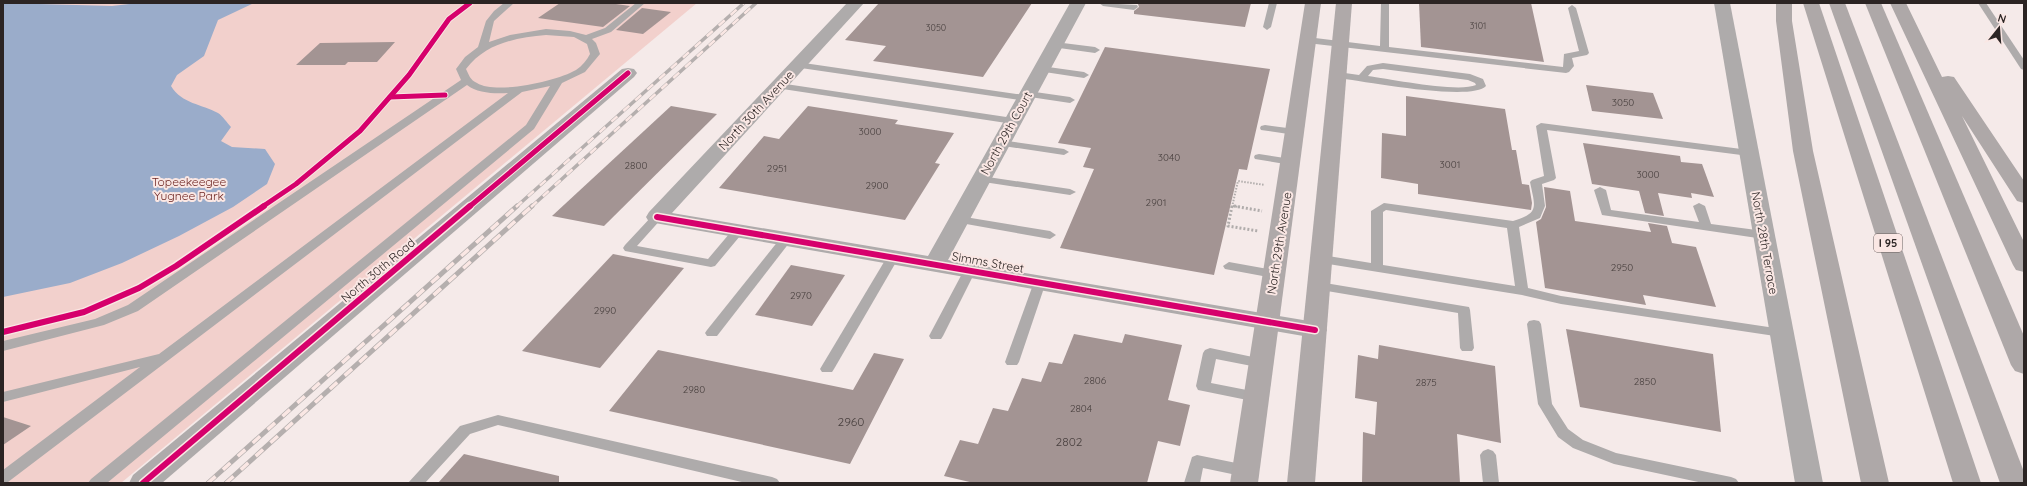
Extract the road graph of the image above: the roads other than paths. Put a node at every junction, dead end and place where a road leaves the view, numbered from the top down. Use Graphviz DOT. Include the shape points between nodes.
graph roads {
  1 [pos="510,3"];
  2 [pos="641,3"];
  3 [pos="856,3"];
  4 [pos="1078,3"];
  5 [pos="1103,3"];
  6 [pos="1273,3"];
  7 [pos="1313,3"];
  8 [pos="1344,3"];
  9 [pos="1385,3"];
  10 [pos="1722,3"];
  11 [pos="1784,3"];
  12 [pos="1811,3"];
  13 [pos="1836,3"];
  14 [pos="1873,3"];
  15 [pos="1982,3"];
  16 [pos="1899,4"];
  17 [pos="1134,7"];
  18 [pos="1572,8"];
  19 [pos="1267,27"];
  20 [pos="586,38"];
  21 [pos="1308,40"];
  22 [pos="1055,45"];
  23 [pos="1340,45"];
  24 [pos="483,47"];
  25 [pos="1095,50"];
  26 [pos="1384,50"];
  27 [pos="797,66"];
  28 [pos="2024,68"];
  29 [pos="1041,69"];
  30 [pos="628,74"];
  31 [pos="1084,75"];
  32 [pos="1338,75"];
  33 [pos="1361,78"];
  34 [pos="466,81"];
  35 [pos="557,83"];
  36 [pos="779,86"];
  37 [pos="518,90"];
  38 [pos="1027,96"];
  39 [pos="1070,100"];
  40 [pos="1013,121"];
  41 [pos="1265,128"];
  42 [pos="1295,132"];
  43 [pos="1001,143"];
  44 [pos="1064,152"];
  45 [pos="1749,153"];
  46 [pos="1259,157"];
  47 [pos="1291,162"];
  48 [pos="982,179"];
  49 [pos="1600,190"];
  50 [pos="1070,192"];
  51 [pos="2024,197"];
  52 [pos="1699,206"];
  53 [pos="657,217"];
  54 [pos="959,220"];
  55 [pos="1513,225"];
  56 [pos="1707,228"];
  57 [pos="739,230"];
  58 [pos="1050,235"];
  59 [pos="1764,235"];
  60 [pos="787,238"];
  61 [pos="893,256"];
  62 [pos="1322,259"];
  63 [pos="935,264"];
  64 [pos="1229,266"];
  65 [pos="2024,266"];
  66 [pos="1377,268"];
  67 [pos="970,270"];
  68 [pos="1274,274"];
  69 [pos="1040,282"];
  70 [pos="1319,286"];
  71 [pos="1522,291"];
  72 [pos="1267,322"];
  73 [pos="1534,324"];
  74 [pos="1315,330"];
  75 [pos="712,333"];
  76 [pos="1782,333"];
  77 [pos="936,336"];
  78 [pos="3,346"];
  79 [pos="1467,348"];
  80 [pos="163,357"];
  81 [pos="1012,362"];
  82 [pos="1262,363"];
  83 [pos="2024,365"];
  84 [pos="827,369"];
  85 [pos="3,397"];
  86 [pos="1257,397"];
  87 [pos="1488,455"];
  88 [pos="1245,477"];
  89 [pos="3,478"];
  90 [pos="96,483"];
  91 [pos="143,483"];
  92 [pos="416,483"];
  93 [pos="772,483"];
  94 [pos="1192,483"];
  95 [pos="1301,483"];
  96 [pos="1491,483"];
  97 [pos="1731,483"];
  98 [pos="1809,483"];
  99 [pos="1875,483"];
  100 [pos="1967,483"];
  101 [pos="2014,483"];
  1 -- 24 [label="lane" via="493,15"];
  2 -- 20 [label="lane" via="608,30"];
  3 -- 27 [label="street, North 30th Avenue"];
  4 -- 22 [label="street, North 29th Court"];
  5 -- 17 [label="lane"];
  6 -- 19 [label="lane"];
  7 -- 21 [label="street, North 29th Avenue"];
  8 -- 23 [label="street"];
  9 -- 26 [label="lane"];
  10 -- 45 [label="street, North 28th Terrace"];
  11 -- 99 [label="highway" via="1784,21 1803,151"];
  12 -- 100 [label="highway, I 95"];
  13 -- 101 [label="highway"];
  14 -- 83 [label="highway"];
  15 -- 28 [label="lane"];
  16 -- 51 [label="highway"];
  16 -- 65 [label="highway"];
  18 -- 26 [label="lane" via="1584,53 1567,56 1569,66 1566,70"];
  20 -- 24 [label="lane" via="569,33 546,32 502,39"];
  20 -- 35 [label="lane" via="592,43 595,54 590,64"];
  21 -- 23 [label="lane"];
  21 -- 42 [label="street, North 29th Avenue"];
  22 -- 25 [label="lane"];
  22 -- 29 [label="street, North 29th Court"];
  23 -- 26 [label="lane"];
  23 -- 32 [label="street"];
  24 -- 34 [label="lane" via="468,58 461,69"];
  27 -- 36 [label="street, North 30th Avenue"];
  27 -- 38 [label="lane"];
  29 -- 31 [label="lane"];
  29 -- 38 [label="street, North 29th Court"];
  30 -- 91 [label="street, North 30th Road"];
  32 -- 33 [label="lane"];
  32 -- 62 [label="street"];
  33 -- 33 [label="lane" via="1450,90 1468,90 1482,86 1480,81 1470,77 1383,66 1370,68"];
  34 -- 37 [label="lane" via="477,87 496,91"];
  34 -- 78 [label="lane" via="134,308 99,322"];
  35 -- 37 [label="lane"];
  35 -- 90 [label="lane" via="530,127"];
  36 -- 40 [label="lane"];
  36 -- 53 [label="street, North 30th Avenue"];
  37 -- 80 [label="lane"];
  38 -- 39 [label="lane"];
  38 -- 40 [label="street, North 29th Court"];
  40 -- 43 [label="street, North 29th Court"];
  41 -- 42 [label="lane"];
  42 -- 47 [label="street, North 29th Avenue"];
  43 -- 44 [label="lane"];
  43 -- 48 [label="street, North 29th Court"];
  45 -- 55 [label="lane" via="1541,126 1550,178 1536,182 1539,214 1532,220"];
  45 -- 59 [label="street, North 28th Terrace"];
  46 -- 47 [label="lane"];
  47 -- 68 [label="street, North 29th Avenue"];
  48 -- 50 [label="lane"];
  48 -- 54 [label="street, North 29th Court"];
  49 -- 56 [label="lane" via="1606,213"];
  52 -- 56 [label="lane"];
  53 -- 57 [label="street, Simms Street"];
  53 -- 57 [label="lane" via="629,248 711,263"];
  54 -- 58 [label="lane"];
  54 -- 63 [label="street, North 29th Court"];
  55 -- 66 [label="lane" via="1384,206 1377,210"];
  55 -- 71 [label="lane"];
  56 -- 59 [label="lane"];
  57 -- 60 [label="street, Simms Street"];
  59 -- 76 [label="street, North 28th Terrace"];
  60 -- 61 [label="street, Simms Street"];
  60 -- 75 [label="lane"];
  61 -- 63 [label="street, Simms Street"];
  61 -- 84 [label="lane"];
  62 -- 66 [label="lane"];
  62 -- 70 [label="street"];
  63 -- 67 [label="street, Simms Street"];
  64 -- 68 [label="lane"];
  66 -- 71 [label="lane"];
  67 -- 69 [label="street, Simms Street"];
  67 -- 77 [label="lane"];
  68 -- 72 [label="street, North 29th Avenue"];
  69 -- 72 [label="street, Simms Street"];
  69 -- 81 [label="lane"];
  70 -- 74 [label="street"];
  70 -- 79 [label="lane" via="1464,310"];
  71 -- 76 [label="lane" via="1561,300"];
  72 -- 74 [label="street, Simms Street"];
  72 -- 82 [label="street, North 29th Avenue"];
  73 -- 97 [label="lane" via="1545,404 1563,433 1578,444 1614,458"];
  74 -- 95 [label="street"];
  76 -- 98 [label="street, North 28th Terrace"];
  80 -- 85 [label="lane"];
  80 -- 89 [label="lane"];
  82 -- 86 [label="street, North 29th Avenue"];
  82 -- 86 [label="lane" via="1210,353 1203,386"];
  86 -- 88 [label="street, North 29th Avenue"];
  87 -- 96 [label="lane"];
  88 -- 94 [label="lane" via="1197,461"];
  92 -- 93 [label="lane" via="465,430 498,420"];
}
